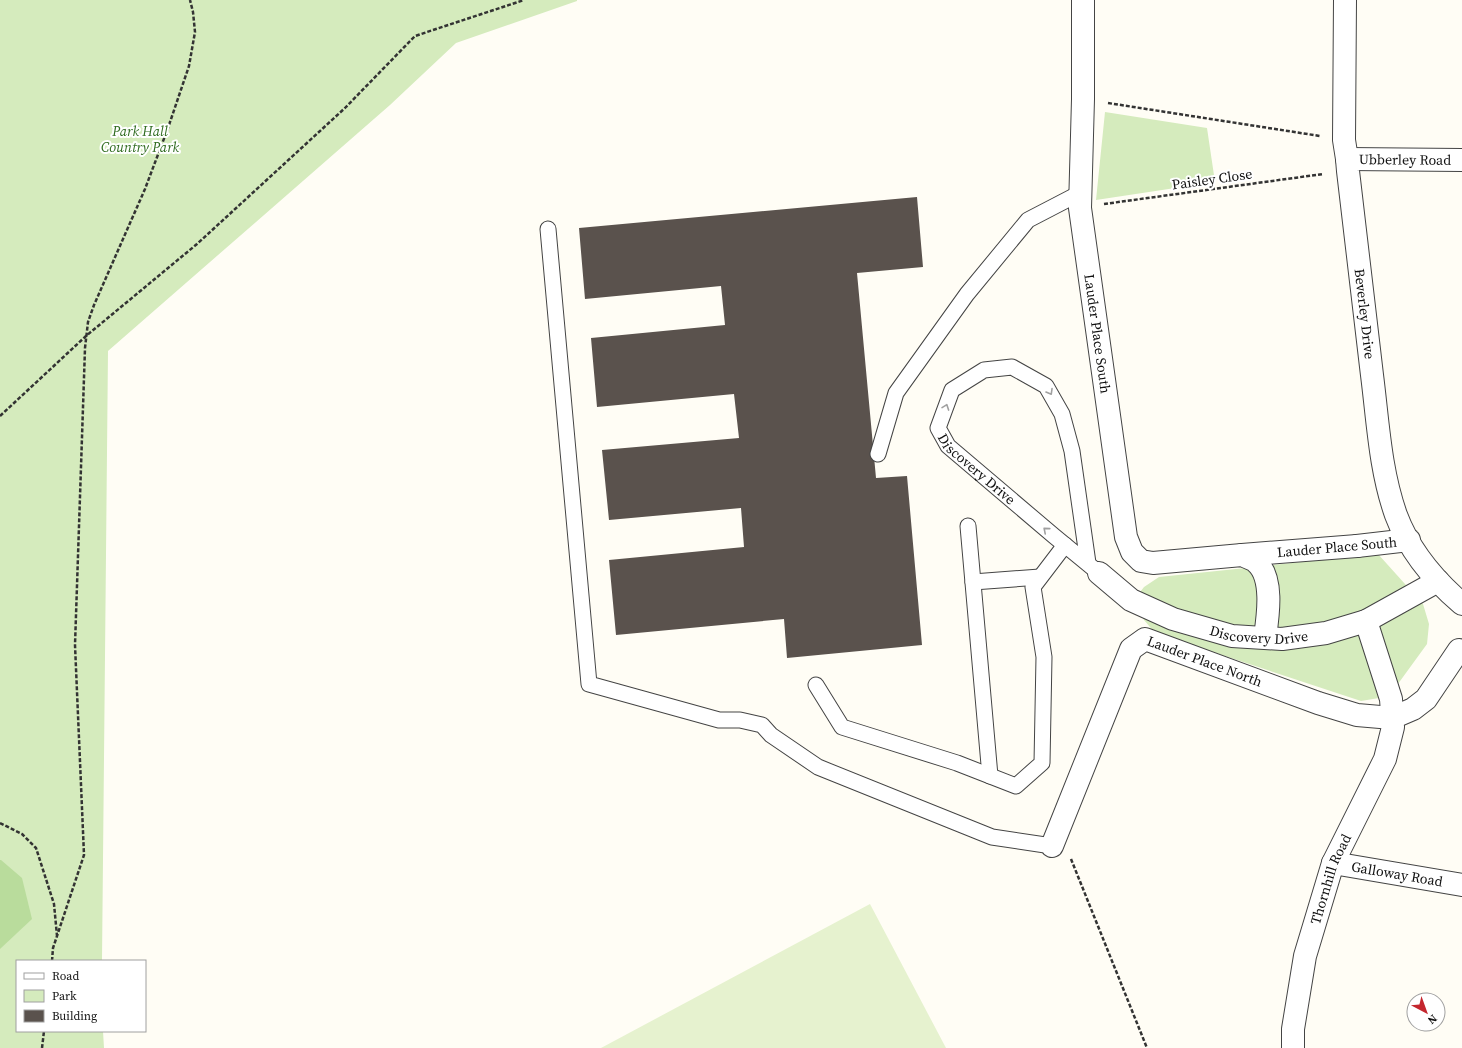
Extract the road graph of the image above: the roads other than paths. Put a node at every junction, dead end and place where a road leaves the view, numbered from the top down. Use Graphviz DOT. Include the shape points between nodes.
graph roads {
  1 [pos="1083,0"];
  2 [pos="1345,0"];
  3 [pos="1346,156"];
  4 [pos="1462,160"];
  5 [pos="1080,201"];
  6 [pos="548,229"];
  7 [pos="878,454"];
  8 [pos="968,526"];
  9 [pos="1409,540"];
  10 [pos="1065,545"];
  11 [pos="1242,555"];
  12 [pos="1093,568"];
  13 [pos="1040,577"];
  14 [pos="1438,581"];
  15 [pos="973,582"];
  16 [pos="1462,604"];
  17 [pos="1366,621"];
  18 [pos="1265,637"];
  19 [pos="1459,650"];
  20 [pos="816,686"];
  21 [pos="1392,718"];
  22 [pos="990,776"];
  23 [pos="1052,846"];
  24 [pos="1333,863"];
  25 [pos="1462,885"];
  26 [pos="1293,1048"];
  1 -- 5 [label="street, Lauder Place South"];
  2 -- 3 [label="street, Beverley Drive"];
  3 -- 4 [label="street, Ubberley Road"];
  3 -- 9 [label="street, Beverley Drive" via="1382,463 1397,515"];
  5 -- 7 [label="lane" via="1028,220 967,294 896,393"];
  5 -- 11 [label="street, Lauder Place South" via="1126,536 1132,552 1141,562 1153,563"];
  6 -- 23 [label="lane" via="589,684 719,720 740,720 762,725 771,735 818,767 992,837"];
  8 -- 15 [label="lane"];
  9 -- 11 [label="street, Lauder Place South"];
  9 -- 14 [label="street, Beverley Drive"];
  10 -- 12 [label="lane, Discovery Drive"];
  10 -- 12 [label="lane, Discovery Drive, one-way" via="948,446 938,428 952,390 984,370 1012,367 1046,386 1062,414 1072,451"];
  10 -- 13 [label="lane"];
  11 -- 18 [label="street, Lauder Place South" via="1255,561 1263,570 1268,588"];
  12 -- 18 [label="street, Discovery Drive" via="1131,600 1173,619 1232,636"];
  13 -- 15 [label="lane"];
  13 -- 22 [label="lane" via="1033,587 1044,657 1042,763 1016,786"];
  14 -- 16 [label="street, Beverley Drive"];
  14 -- 17 [label="street, Discovery Drive"];
  15 -- 22 [label="lane"];
  17 -- 18 [label="street, Discovery Drive" via="1326,633 1282,639"];
  17 -- 21 [label="street, Thornhill Road" via="1391,699"];
  19 -- 21 [label="street" via="1426,699 1413,709"];
  20 -- 22 [label="lane" via="842,727"];
  21 -- 23 [label="street, Lauder Place North" via="1357,715 1324,705 1145,639 1131,649"];
  21 -- 24 [label="street, Thornhill Road" via="1393,727 1385,759"];
  24 -- 25 [label="street, Galloway Road"];
  24 -- 26 [label="street, Thornhill Road" via="1305,956 1293,1029"];
}
